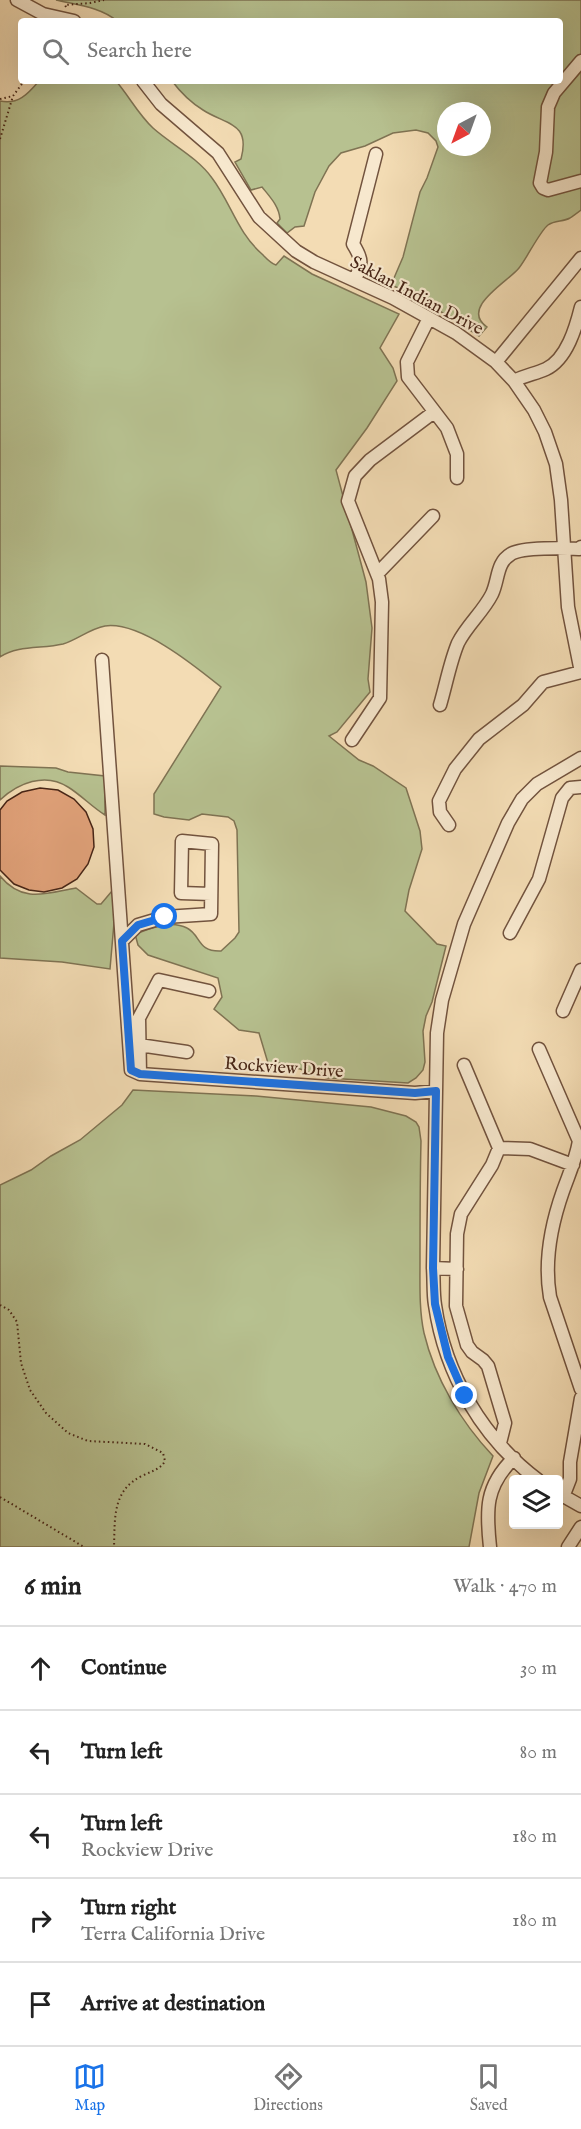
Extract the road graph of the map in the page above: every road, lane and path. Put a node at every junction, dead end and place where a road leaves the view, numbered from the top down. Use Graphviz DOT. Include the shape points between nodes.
graph roads {
  1 [pos="17,0"];
  2 [pos="104,0"];
  3 [pos="62,18"];
  4 [pos="70,18"];
  5 [pos="581,61"];
  6 [pos="563,82"];
  7 [pos="22,84"];
  8 [pos="145,84"];
  9 [pos="562,84"];
  10 [pos="13,96"];
  11 [pos="0,99"];
  12 [pos="0,139"];
  13 [pos="376,154"];
  14 [pos="581,181"];
  15 [pos="581,258"];
  16 [pos="355,280"];
  17 [pos="581,307"];
  18 [pos="429,318"];
  19 [pos="496,362"];
  20 [pos="514,381"];
  21 [pos="434,412"];
  22 [pos="457,478"];
  23 [pos="433,516"];
  24 [pos="581,547"];
  25 [pos="564,548"];
  26 [pos="377,574"];
  27 [pos="102,660"];
  28 [pos="581,672"];
  29 [pos="440,705"];
  30 [pos="352,740"];
  31 [pos="581,758"];
  32 [pos="581,787"];
  33 [pos="449,825"];
  34 [pos="212,894"];
  35 [pos="510,933"];
  36 [pos="122,941"];
  37 [pos="581,970"];
  38 [pos="209,992"];
  39 [pos="562,1011"];
  40 [pos="140,1045"];
  41 [pos="539,1049"];
  42 [pos="187,1052"];
  43 [pos="464,1065"];
  44 [pos="136,1072"];
  45 [pos="436,1091"];
  46 [pos="499,1148"];
  47 [pos="573,1165"];
  48 [pos="433,1268"];
  49 [pos="457,1269"];
  50 [pos="0,1305"];
  51 [pos="581,1389"];
  52 [pos="581,1398"];
  53 [pos="500,1443"];
  54 [pos="514,1458"];
  55 [pos="533,1475"];
  56 [pos="563,1491"];
  57 [pos="563,1496"];
  58 [pos="0,1497"];
  59 [pos="581,1506"];
  60 [pos="581,1527"];
  61 [pos="84,1547"];
  62 [pos="114,1547"];
  63 [pos="490,1547"];
  64 [pos="568,1547"];
  1 -- 3 [label="street" via="43,14"];
  2 -- 4 [label="path" via="65,5"];
  5 -- 6 [label="street"];
  7 -- 10 [label="path"];
  8 -- 16 [label="street, Saklan Indian Drive" via="161,104 218,153 259,217 278,236 314,262"];
  9 -- 14 [label="street" via="548,107 540,183 548,190"];
  10 -- 11 [label="path"];
  10 -- 12 [label="path"];
  13 -- 16 [label="street" via="353,244 361,264"];
  15 -- 19 [label="street"];
  16 -- 18 [label="street, Saklan Indian Drive"];
  17 -- 20 [label="street" via="575,331 561,356 548,368"];
  18 -- 19 [label="street, Saklan Indian Drive"];
  18 -- 21 [label="street" via="407,362 408,377"];
  19 -- 20 [label="street, Saklan Indian Drive"];
  20 -- 25 [label="street, Saklan Indian Drive" via="534,410 552,451"];
  21 -- 22 [label="street" via="454,444"];
  21 -- 26 [label="street" via="355,476 348,501"];
  23 -- 26 [label="street"];
  24 -- 25 [label="street"];
  25 -- 28 [label="street, Saklan Indian Drive" via="568,614"];
  25 -- 29 [label="street" via="513,552 502,561 493,591 459,642"];
  26 -- 30 [label="street" via="382,602 380,698"];
  27 -- 36 [label="street"];
  28 -- 33 [label="street" via="543,682 523,705 479,739 455,769 439,801 440,812"];
  31 -- 45 [label="street" via="537,784 522,799 464,924 442,1000"];
  32 -- 35 [label="street" via="570,788 562,798 539,879"];
  34 -- 34 [label="street" via="212,844 182,841 181,892"];
  34 -- 36 [label="street" via="211,914 165,917 138,925"];
  36 -- 44 [label="street"];
  37 -- 39 [label="street"];
  38 -- 40 [label="street" via="159,980 139,1018"];
  40 -- 42 [label="street"];
  40 -- 44 [label="street"];
  41 -- 47 [label="street" via="579,1141"];
  43 -- 46 [label="street"];
  44 -- 45 [label="street, Rockview Drive" via="415,1093"];
  45 -- 48 [label="street"];
  46 -- 47 [label="street" via="530,1149"];
  46 -- 49 [label="street" via="458,1222"];
  47 -- 51 [label="street" via="551,1235 548,1283"];
  48 -- 49 [label="street"];
  48 -- 53 [label="street" via="435,1304 448,1357 465,1396"];
  49 -- 53 [label="street" via="456,1306 467,1345 488,1366 505,1423"];
  50 -- 62 [label="path" via="17,1322 21,1363 30,1390 46,1413 68,1433 88,1441 145,1444 163,1453 165,1461 161,1468 139,1477 119,1496"];
  52 -- 56 [label="street" via="570,1479"];
  53 -- 54 [label="street"];
  54 -- 55 [label="street"];
  54 -- 63 [label="street" via="500,1471 493,1486 487,1522"];
  57 -- 59 [label="street"];
  58 -- 61 [label="path"];
  60 -- 64 [label="street"];
}
